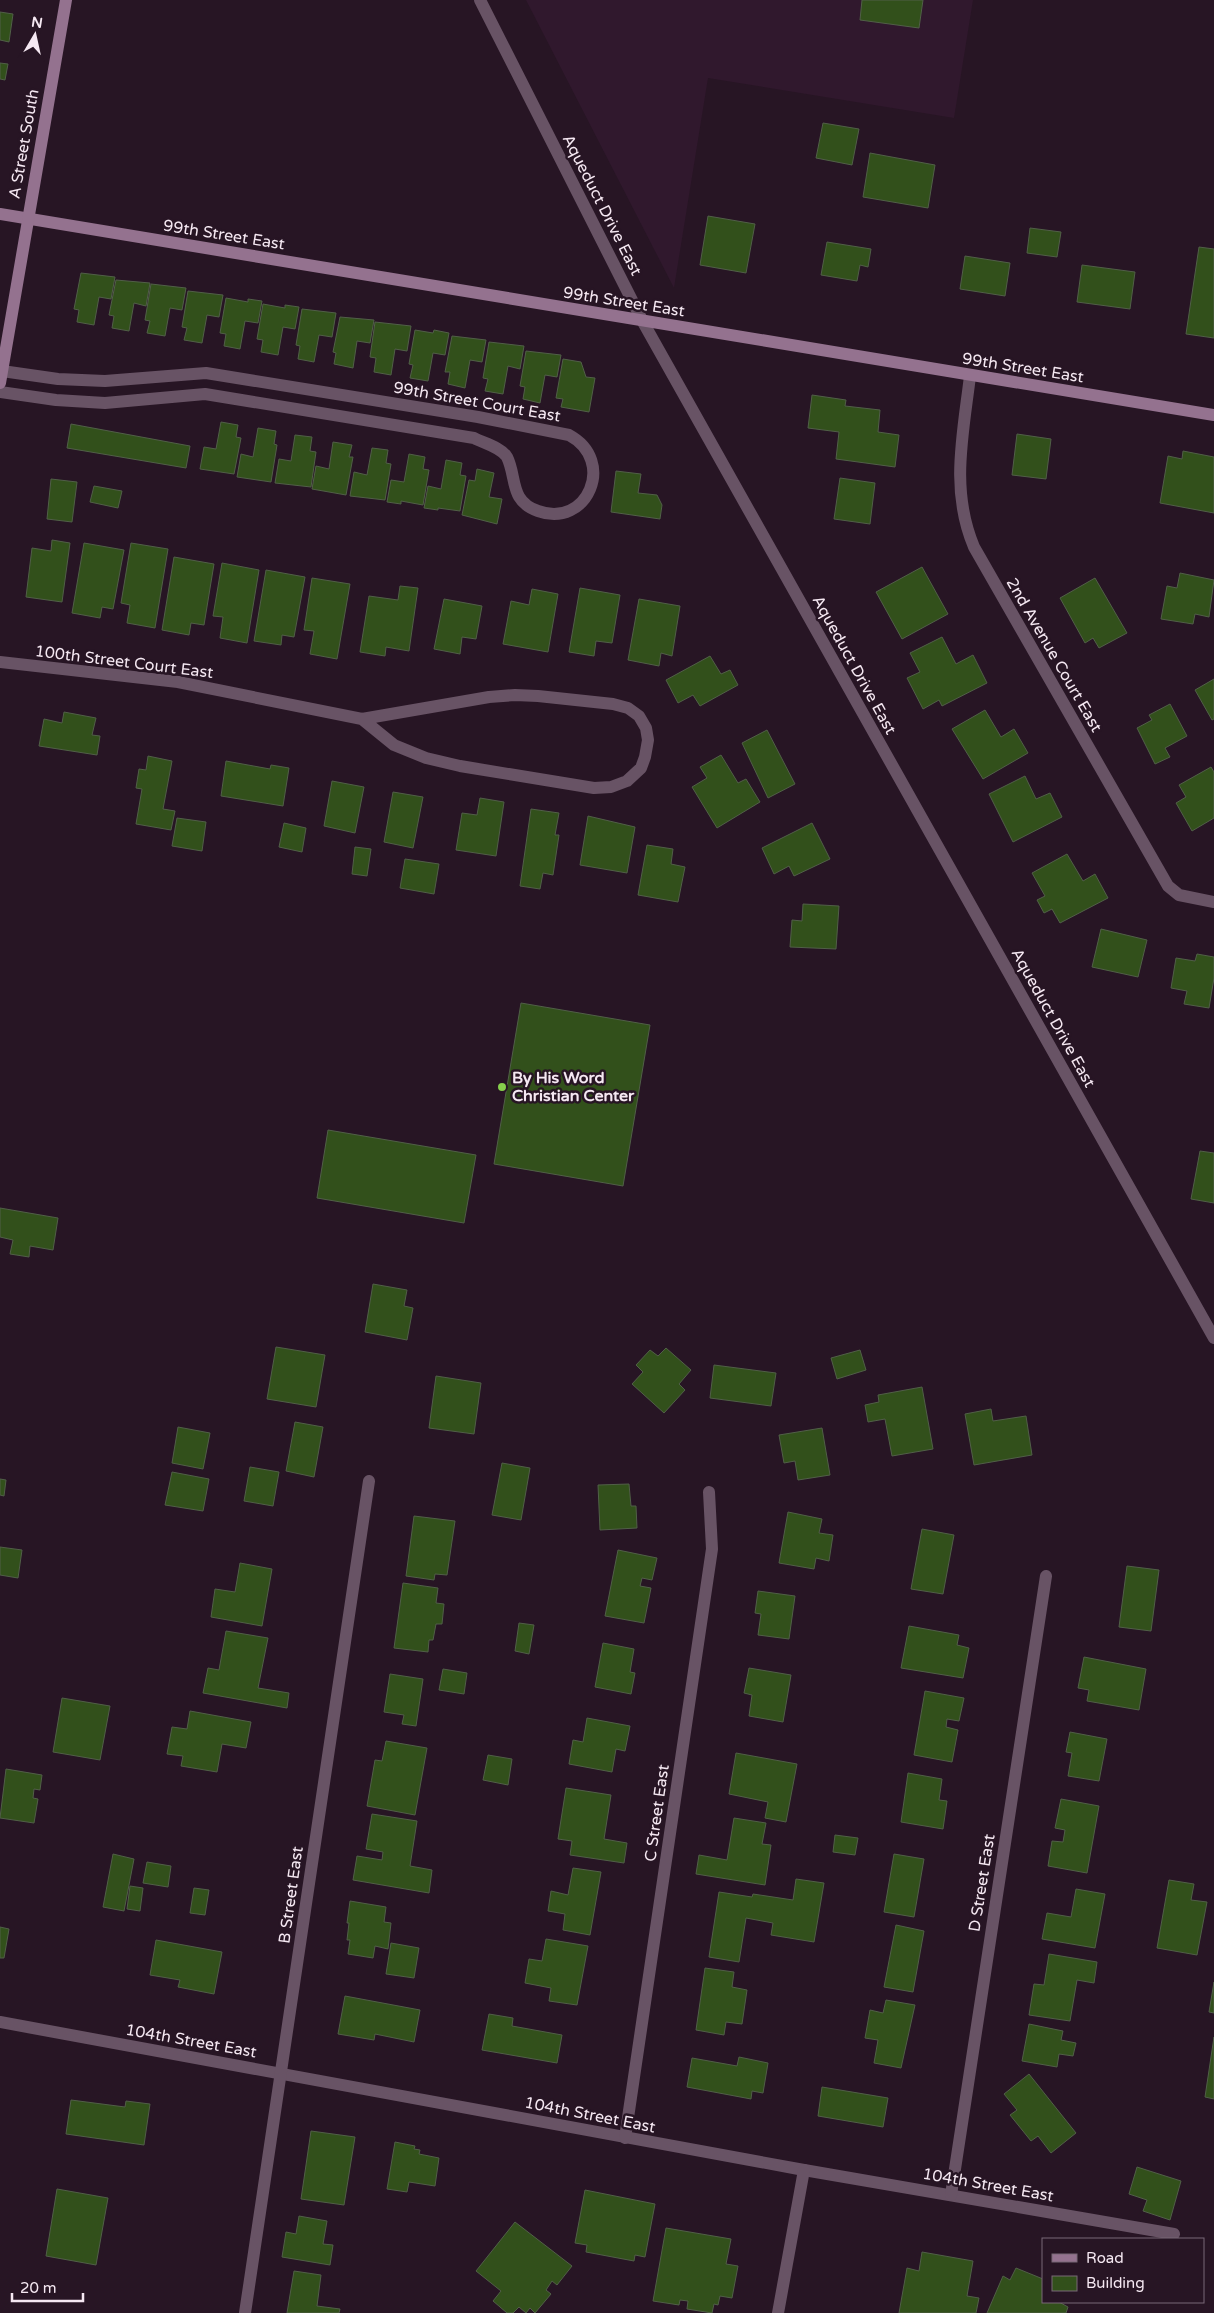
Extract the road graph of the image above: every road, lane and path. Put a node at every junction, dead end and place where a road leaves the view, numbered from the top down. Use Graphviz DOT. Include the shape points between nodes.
graph roads {
  1 [pos="66,0"];
  2 [pos="480,0"];
  3 [pos="0,214"];
  4 [pos="28,219"];
  5 [pos="643,322"];
  6 [pos="970,376"];
  7 [pos="1,377"];
  8 [pos="0,392"];
  9 [pos="1214,415"];
  10 [pos="0,662"];
  11 [pos="362,719"];
  12 [pos="1214,902"];
  13 [pos="1214,1338"];
  14 [pos="369,1481"];
  15 [pos="709,1492"];
  16 [pos="1046,1576"];
  17 [pos="0,2022"];
  18 [pos="281,2074"];
  19 [pos="625,2138"];
  20 [pos="804,2170"];
  21 [pos="951,2195"];
  22 [pos="1174,2234"];
  23 [pos="245,2313"];
  24 [pos="778,2313"];
  1 -- 4 [label="street, A Street South"];
  2 -- 5 [label="street, Aqueduct Drive East"];
  3 -- 4 [label="street, 99th Street East"];
  4 -- 5 [label="street, 99th Street East"];
  4 -- 7 [label="street, A Street South"];
  5 -- 6 [label="street, 99th Street East"];
  5 -- 13 [label="street, Aqueduct Drive East"];
  6 -- 9 [label="street, 99th Street East"];
  6 -- 12 [label="street, 2nd Avenue Court East" via="960,456 960,501 964,524 974,547 1168,886 1179,895"];
  7 -- 8 [label="street, 99th Street Court East" via="105,381 206,373 478,417 569,435 578,440 591,456 594,477 587,496 579,505 559,514 548,514 537,511 519,497 507,458 502,452 474,438 205,394 105,403"];
  10 -- 11 [label="street, 100th Street Court East" via="178,682"];
  11 -- 11 [label="street, 100th Street Court East" via="489,697 538,696 628,708 639,716 648,740 640,768 627,781 611,787 594,788 426,758 394,745"];
  14 -- 18 [label="street, B Street East"];
  15 -- 19 [label="street, C Street East" via="712,1549"];
  16 -- 21 [label="street, D Street East"];
  17 -- 18 [label="street, 104th Street East"];
  18 -- 19 [label="street, 104th Street East"];
  18 -- 23 [label="street, B Street East"];
  19 -- 20 [label="street, 104th Street East"];
  20 -- 21 [label="street, 104th Street East"];
  20 -- 24 [label="street"];
  21 -- 22 [label="street, 104th Street East"];
}
